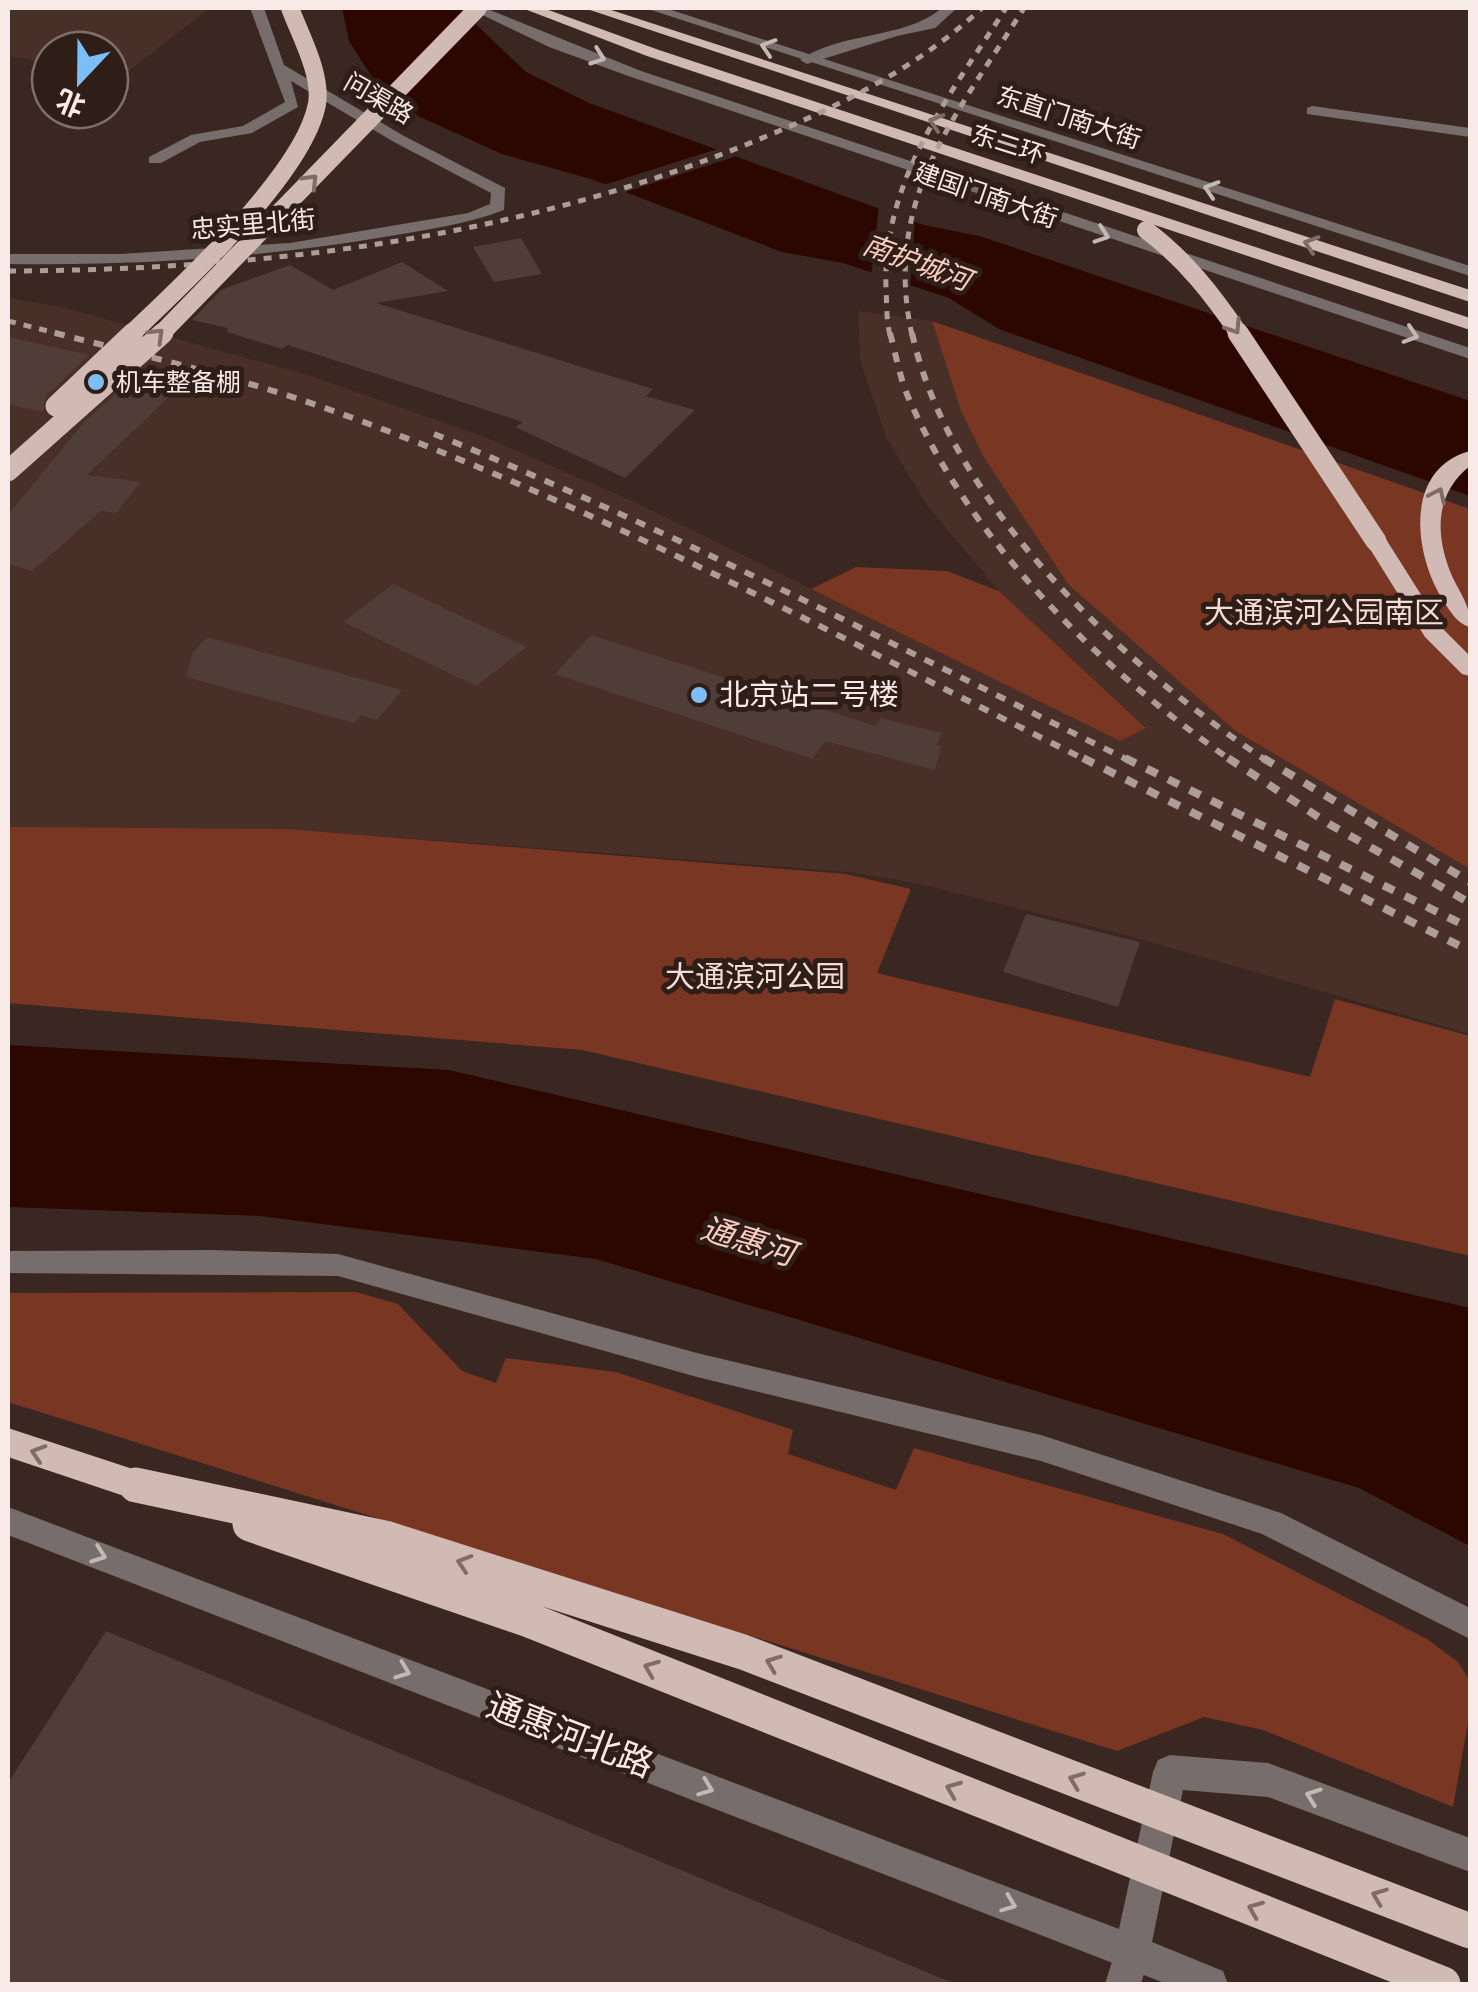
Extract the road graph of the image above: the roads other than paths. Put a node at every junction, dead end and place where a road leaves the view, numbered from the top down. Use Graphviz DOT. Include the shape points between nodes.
graph roads {
  1 [pos="257,8"];
  2 [pos="290,8"];
  3 [pos="476,8"];
  4 [pos="530,8"];
  5 [pos="652,8"];
  6 [pos="950,8"];
  7 [pos="600,10"];
  8 [pos="807,60"];
  9 [pos="278,67"];
  10 [pos="1312,111"];
  11 [pos="1470,133"];
  12 [pos="155,160"];
  13 [pos="1019,174"];
  14 [pos="498,206"];
  15 [pos="8,260"];
  16 [pos="1470,272"];
  17 [pos="1470,296"];
  18 [pos="1470,324"];
  19 [pos="1470,354"];
  20 [pos="8,448"];
  21 [pos="1470,457"];
  22 [pos="8,471"];
  23 [pos="1470,620"];
  24 [pos="1470,669"];
  25 [pos="8,1262"];
  26 [pos="8,1443"];
  27 [pos="136,1485"];
  28 [pos="8,1522"];
  29 [pos="1470,1624"];
  30 [pos="1470,1854"];
  31 [pos="1470,1931"];
  32 [pos="1128,1968"];
  33 [pos="1210,1984"];
  34 [pos="1443,1984"];
  1 -- 9 [label="street"];
  2 -- 20 [label="highway, bridge" via="317,102 300,150 266,195"];
  3 -- 19 [label="street, 建国门南大街, one-way" via="1126,244"];
  22 -- 3 [label="highway, one-way, bridge" via="182,312"];
  4 -- 13 [label="highway, 东二环"];
  8 -- 5 [label="street, 东直门南大街, one-way"];
  6 -- 8 [label="street" via="930,26"];
  17 -- 7 [label="highway, 东二环, one-way"];
  16 -- 8 [label="street, 东直门南大街, one-way"];
  9 -- 12 [label="street" via="293,104 247,130 196,138"];
  9 -- 14 [label="street, 问渠路" via="499,191"];
  10 -- 11 [label="street"];
  13 -- 18 [label="highway, 东二环"];
  13 -- 24 [label="highway, one-way, bridge" via="1146,230 1173,250 1213,295 1432,632"];
  14 -- 15 [label="street, 忠实里北街" via="472,217 290,248"];
  23 -- 21 [label="highway, one-way" via="1442,576 1429,517 1436,490"];
  25 -- 29 [label="street" via="338,1265 698,1365 1041,1448 1270,1523"];
  27 -- 26 [label="highway, one-way"];
  31 -- 27 [label="highway, one-way, bridge" via="744,1652 385,1538"];
  34 -- 27 [label="highway, one-way, bridge" via="530,1620"];
  28 -- 32 [label="street, 通惠河北路, one-way"];
  30 -- 32 [label="street, one-way" via="1268,1780 1170,1772"];
  32 -- 33 [label="street"];
}
